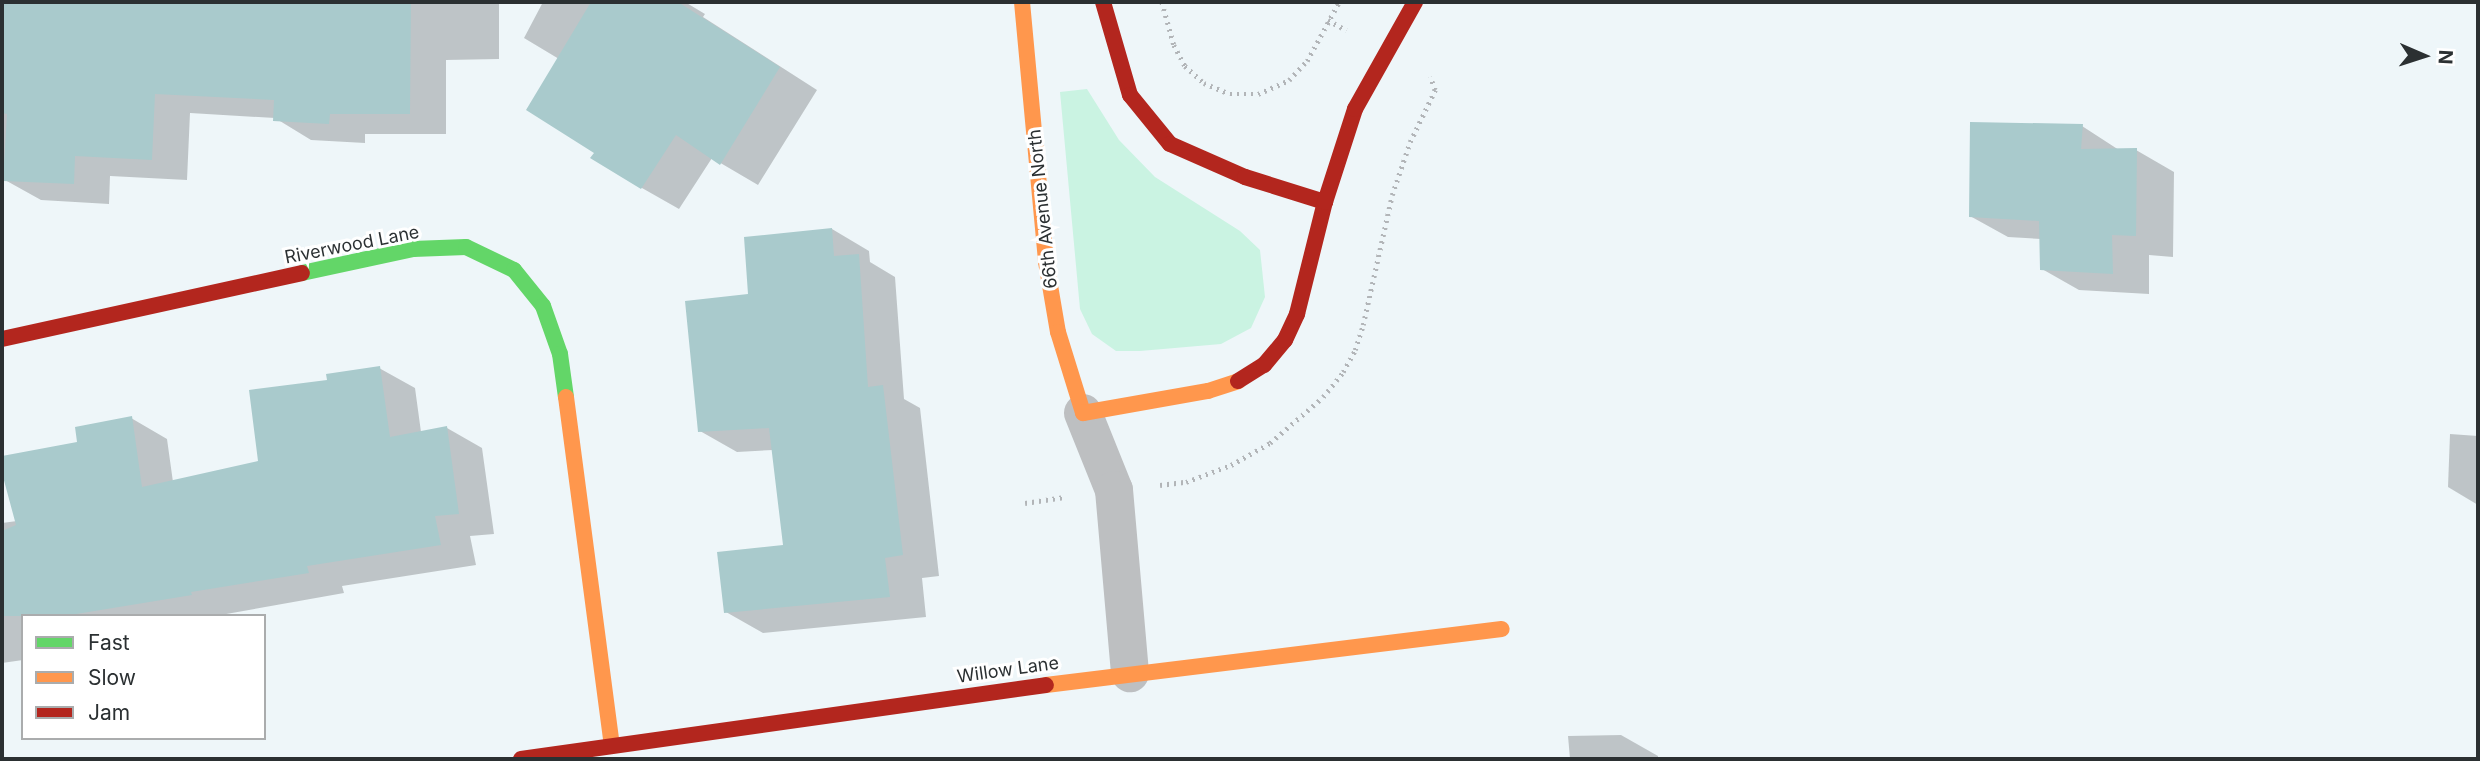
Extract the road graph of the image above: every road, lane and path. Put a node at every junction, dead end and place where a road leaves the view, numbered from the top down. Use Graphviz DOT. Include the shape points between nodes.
graph roads {
  1 [pos="1022,2"];
  2 [pos="1103,2"];
  3 [pos="1162,2"];
  4 [pos="1339,2"];
  5 [pos="1415,2"];
  6 [pos="1325,202"];
  7 [pos="2,339"];
  8 [pos="1083,413"];
  9 [pos="1502,629"];
  10 [pos="1130,673"];
  11 [pos="612,745"];
  12 [pos="521,759"];
  1 -- 8 [label="street, 66th Avenue North" via="1046,262 1058,332"];
  2 -- 6 [label="street" via="1130,95 1170,144 1245,177"];
  3 -- 4 [label="path" via="1185,66 1203,83 1230,94 1258,94 1289,80 1307,61"];
  5 -- 6 [label="street" via="1355,109"];
  6 -- 8 [label="street" via="1297,314 1285,341 1264,365 1240,381 1208,391"];
  7 -- 11 [label="street, Riverwood Lane" via="413,250 466,247 514,270 543,306 560,354"];
  8 -- 10 [label="street, 66th Avenue North" via="1114,490"];
  9 -- 10 [label="street, Willow Lane"];
  10 -- 11 [label="street, Willow Lane"];
  11 -- 12 [label="street, Willow Lane"];
}
